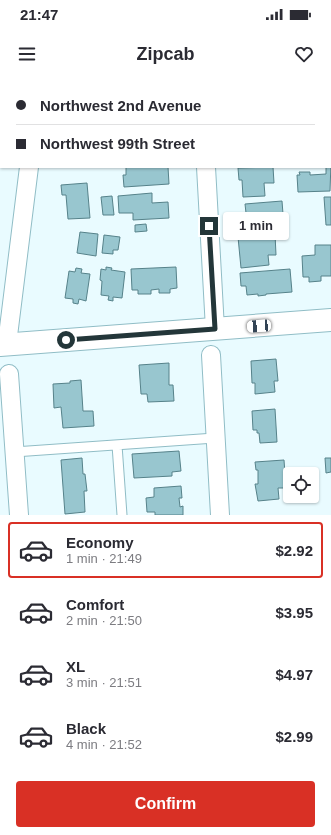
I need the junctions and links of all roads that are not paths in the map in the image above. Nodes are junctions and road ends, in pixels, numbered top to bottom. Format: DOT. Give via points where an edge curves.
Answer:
graph roads {
  1 [pos="29,168"];
  2 [pos="206,168"];
  3 [pos="331,320"];
  4 [pos="215,329"];
  5 [pos="3,344"];
  6 [pos="211,355"];
  7 [pos="9,374"];
  8 [pos="216,438"];
  9 [pos="117,445"];
  10 [pos="14,452"];
  11 [pos="18,515"];
  12 [pos="122,515"];
  13 [pos="220,515"];
  1 -- 5 [label="street"];
  2 -- 4 [label="street"];
  3 -- 4 [label="street"];
  4 -- 5 [label="street"];
  6 -- 8 [label="street"];
  7 -- 10 [label="street"];
  8 -- 9 [label="lane"];
  8 -- 13 [label="street"];
  9 -- 10 [label="lane"];
  9 -- 12 [label="lane"];
  10 -- 11 [label="street"];
}
